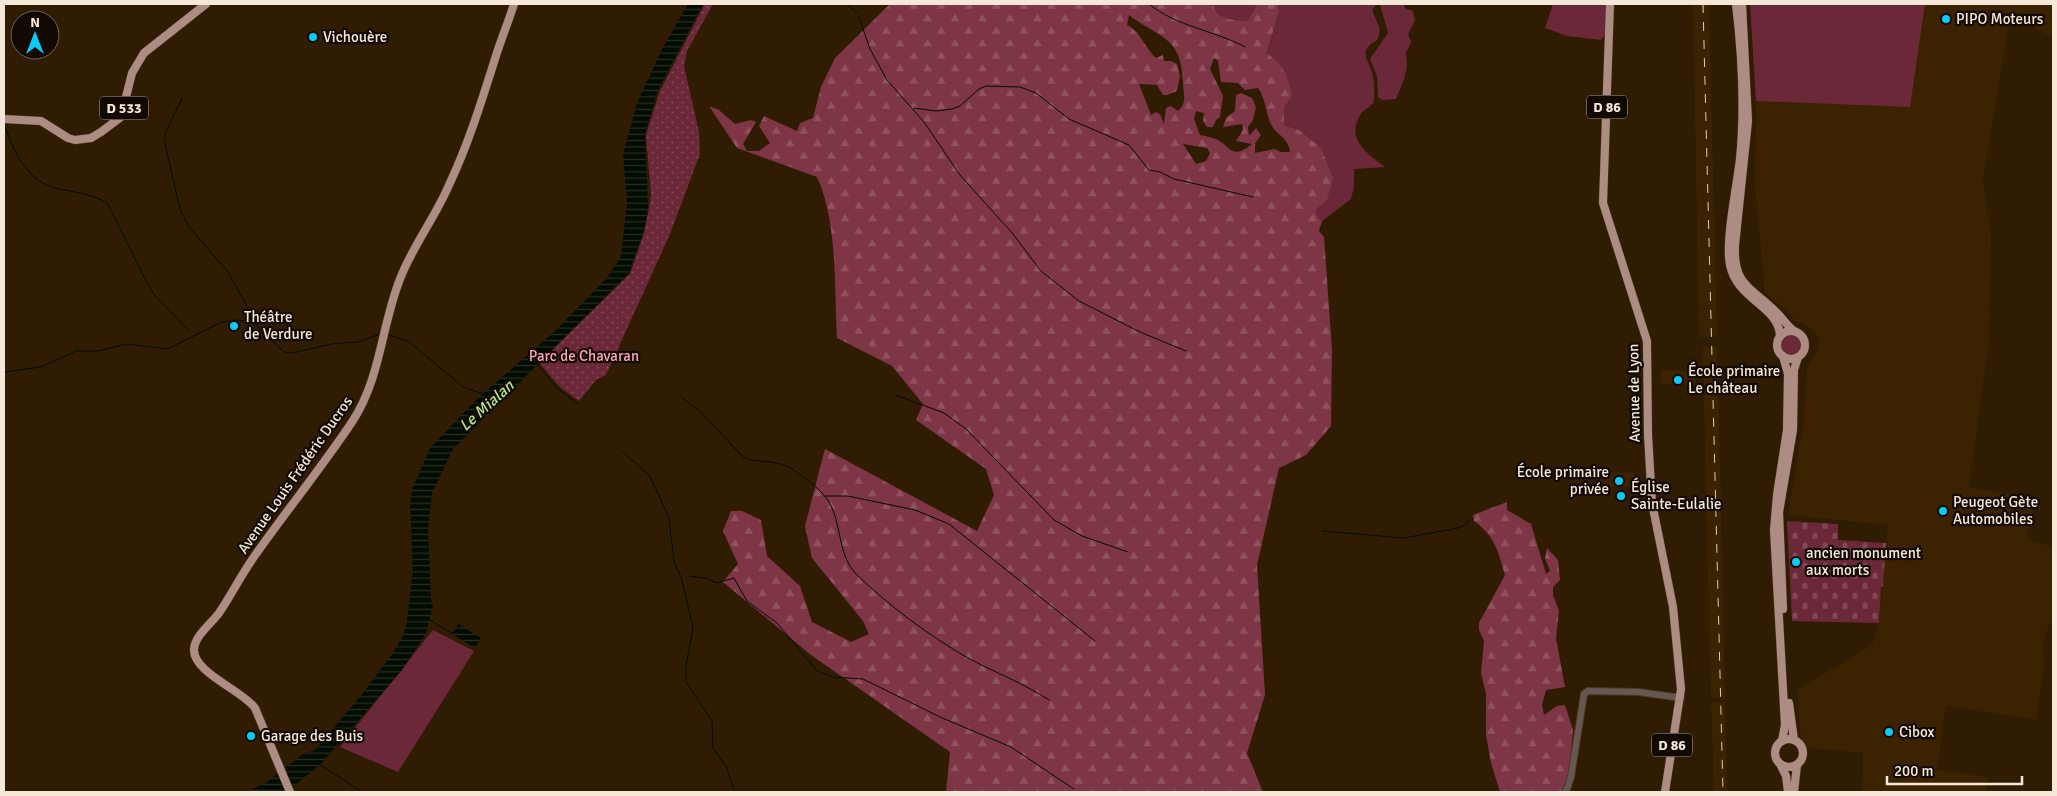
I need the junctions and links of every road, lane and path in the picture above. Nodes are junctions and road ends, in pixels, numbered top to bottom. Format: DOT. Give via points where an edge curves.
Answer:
graph roads {
  1 [pos="206,4"];
  2 [pos="514,4"];
  3 [pos="1610,4"];
  4 [pos="1736,4"];
  5 [pos="1742,4"];
  6 [pos="4,120"];
  7 [pos="1794,331"];
  8 [pos="1780,336"];
  9 [pos="1783,356"];
  10 [pos="1798,357"];
  11 [pos="1681,698"];
  12 [pos="1794,740"];
  13 [pos="1782,741"];
  14 [pos="1797,765"];
  15 [pos="1781,766"];
  16 [pos="290,792"];
  17 [pos="1566,792"];
  18 [pos="1665,792"];
  19 [pos="1788,792"];
  20 [pos="1794,792"];
  1 -- 6 [label="main road, D 533" via="144,53 132,73 121,117 91,138 75,140 41,121"];
  2 -- 16 [label="main road, Avenue Louis Frédéric Ducros" via="461,160 412,250 399,281 373,380 357,414 256,554 195,646 195,657 203,668 252,704"];
  3 -- 11 [label="main road, Avenue de Lyon / D 86" via="1603,203 1648,341 1648,435 1654,523 1673,607"];
  4 -- 8 [label="main road" via="1742,131 1729,244 1730,265 1746,295 1776,320"];
  5 -- 7 [label="main road" via="1748,121 1735,244 1736,265 1746,286"];
  7 -- 8 [label="main road"];
  7 -- 10 [label="main road" via="1801,335 1805,344"];
  8 -- 9 [label="main road" via="1778,347"];
  9 -- 10 [label="main road" via="1790,359"];
  9 -- 13 [label="main road" via="1788,374 1787,430 1774,524 1785,725"];
  10 -- 12 [label="main road" via="1794,370 1793,430 1779,512 1784,648"];
  11 -- 17 [label="street" via="1638,692 1586,692"];
  11 -- 18 [label="main road, D 86"];
  12 -- 13 [label="main road"];
  12 -- 14 [label="main road" via="1803,752"];
  13 -- 15 [label="main road" via="1775,751"];
  14 -- 15 [label="main road" via="1790,768"];
  14 -- 20 [label="main road"];
  15 -- 19 [label="main road"];
}
